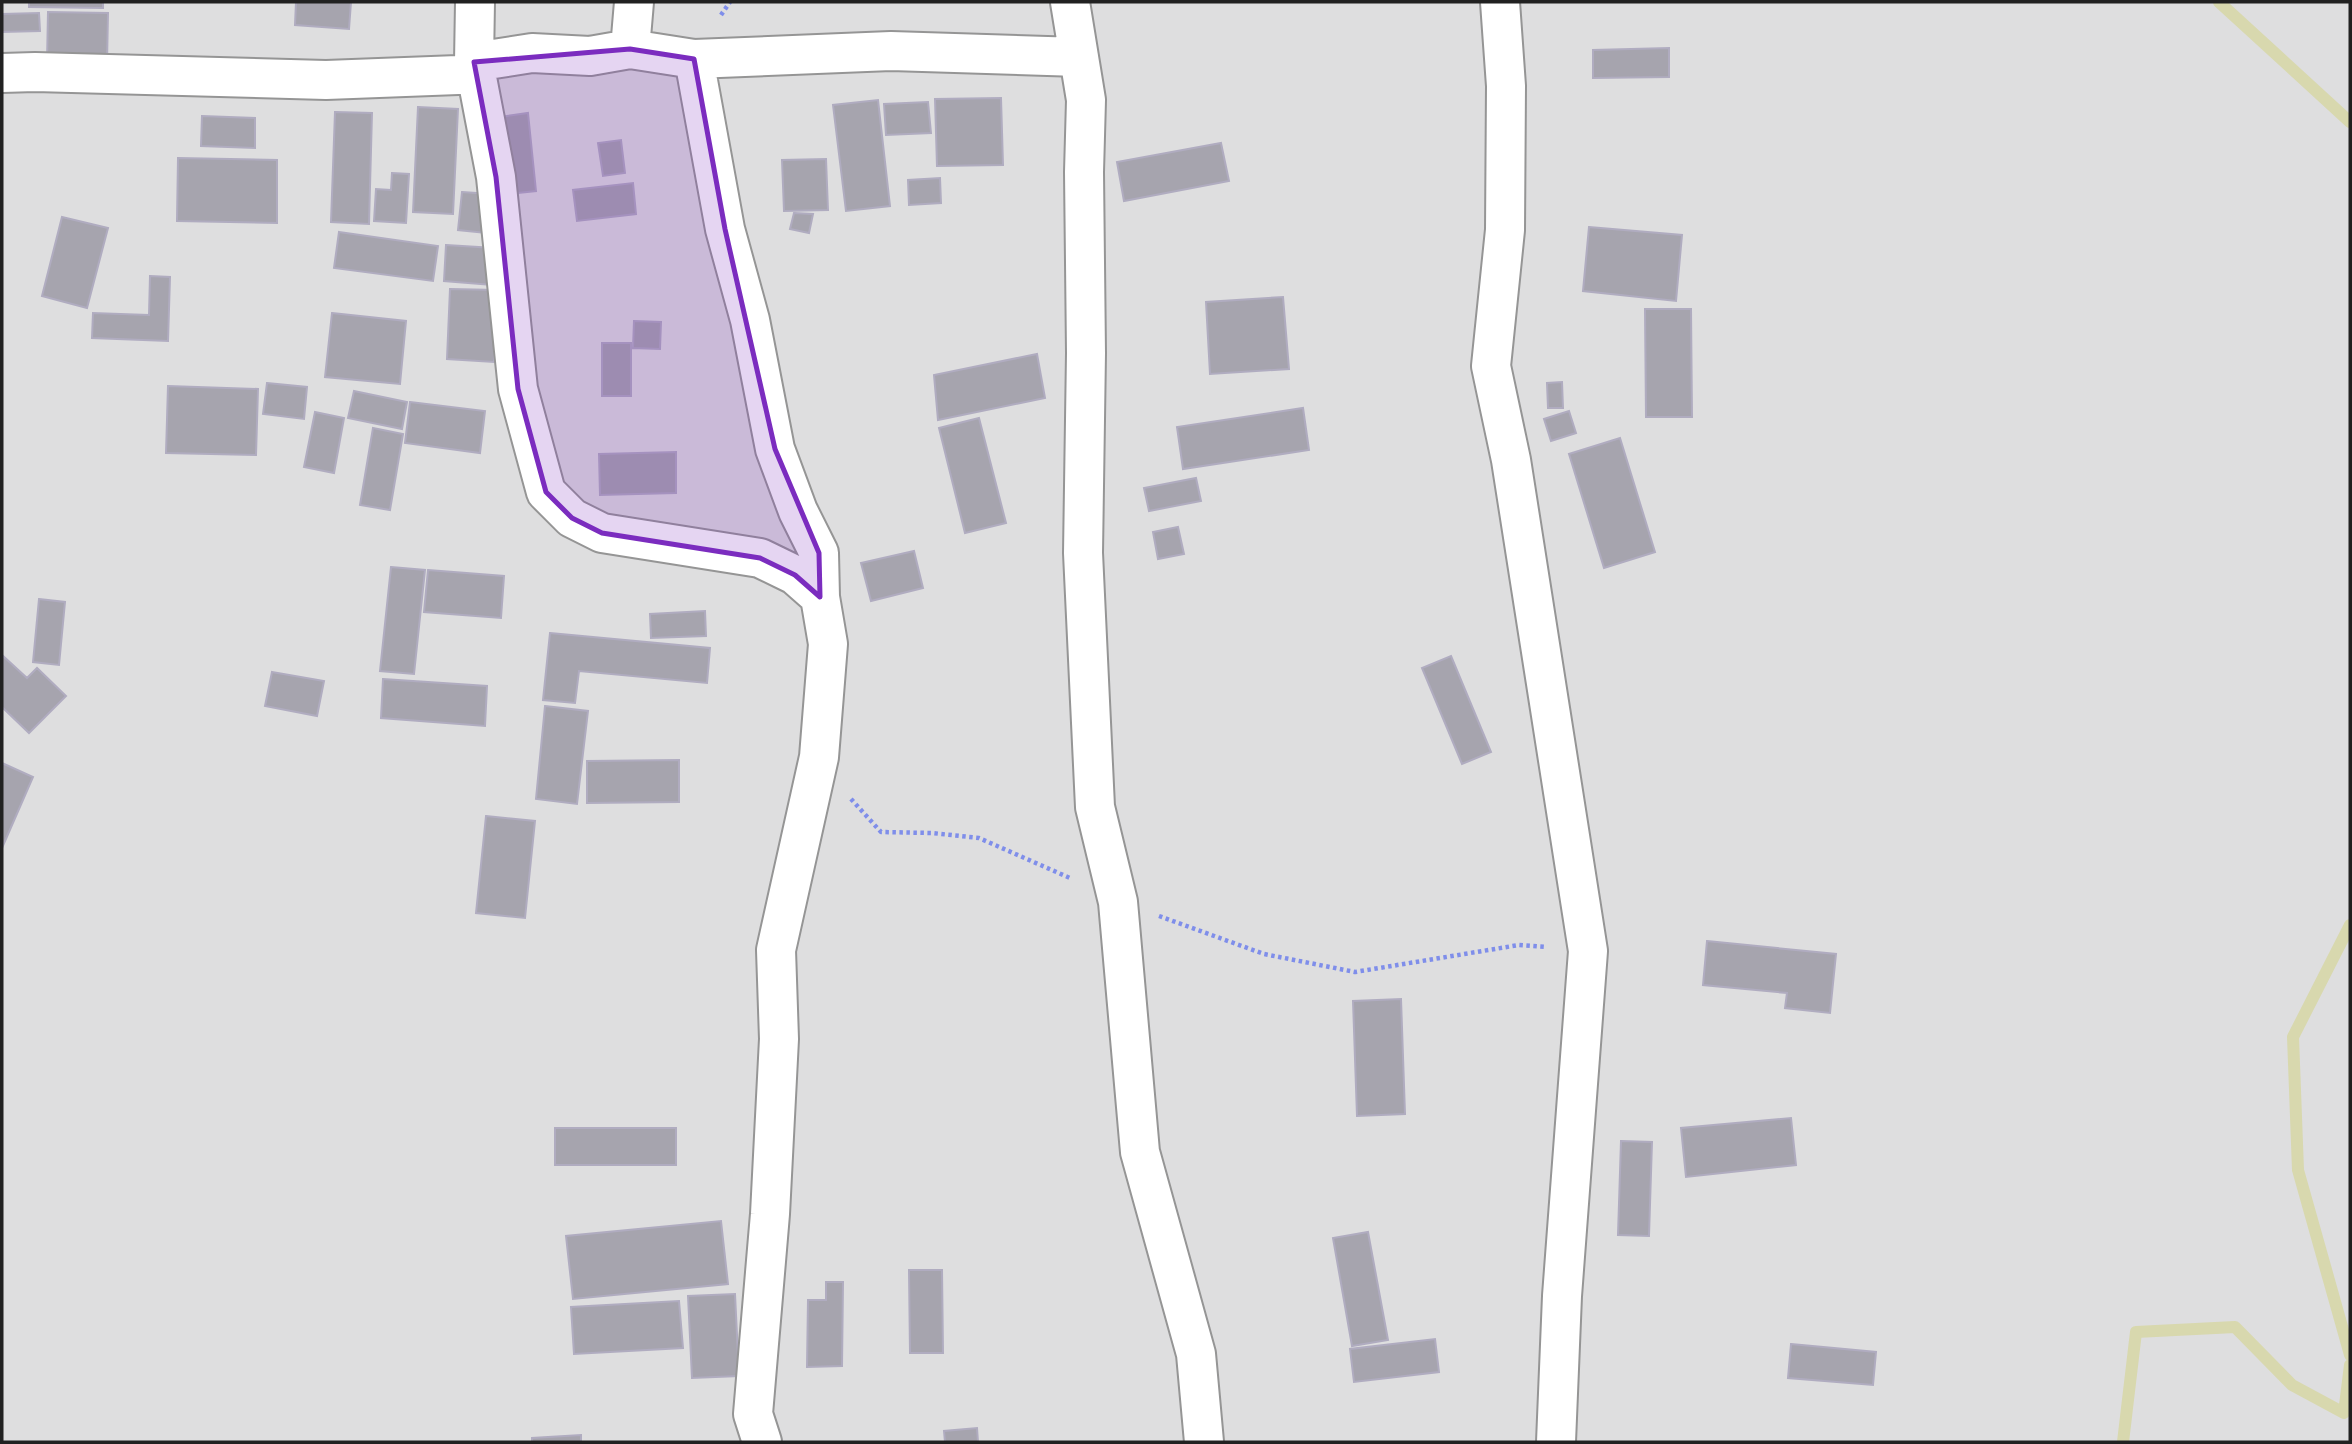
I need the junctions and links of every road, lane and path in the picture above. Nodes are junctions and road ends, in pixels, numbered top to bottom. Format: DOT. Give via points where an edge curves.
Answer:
graph roads {
  1 [pos="475,2"];
  2 [pos="634,2"];
  3 [pos="1070,2"];
  4 [pos="1500,2"];
  5 [pos="630,49"];
  6 [pos="1079,57"];
  7 [pos="694,59"];
  8 [pos="475,67"];
  9 [pos="2,73"];
  10 [pos="820,597"];
  11 [pos="819,757"];
  12 [pos="1118,902"];
  13 [pos="1588,951"];
  14 [pos="762,1442"];
  15 [pos="1204,1442"];
  16 [pos="1556,1442"];
  1 -- 8 [label="street"];
  2 -- 5 [label="street"];
  3 -- 6 [label="street"];
  4 -- 13 [label="street" via="1506,86 1506,230 1491,366 1511,460"];
  5 -- 7 [label="street"];
  5 -- 8 [label="street" via="590,56 532,54"];
  6 -- 7 [label="street" via="891,51"];
  6 -- 12 [label="street" via="1086,100 1083,553 1095,807"];
  7 -- 10 [label="street" via="724,229 750,320 775,449 819,553"];
  8 -- 9 [label="street" via="458,75 326,80"];
  8 -- 10 [label="street" via="496,177 518,389 546,492 572,518 603,533 760,558 796,575"];
  10 -- 11 [label="street" via="828,644"];
  11 -- 12 [label="path" via="881,832 979,838"];
  11 -- 14 [label="street" via="776,950 779,1039 753,1414"];
  12 -- 13 [label="path" via="1264,954 1355,972 1519,945"];
  12 -- 15 [label="street" via="1140,1152 1196,1354"];
  13 -- 16 [label="street" via="1561,1309"];
}
